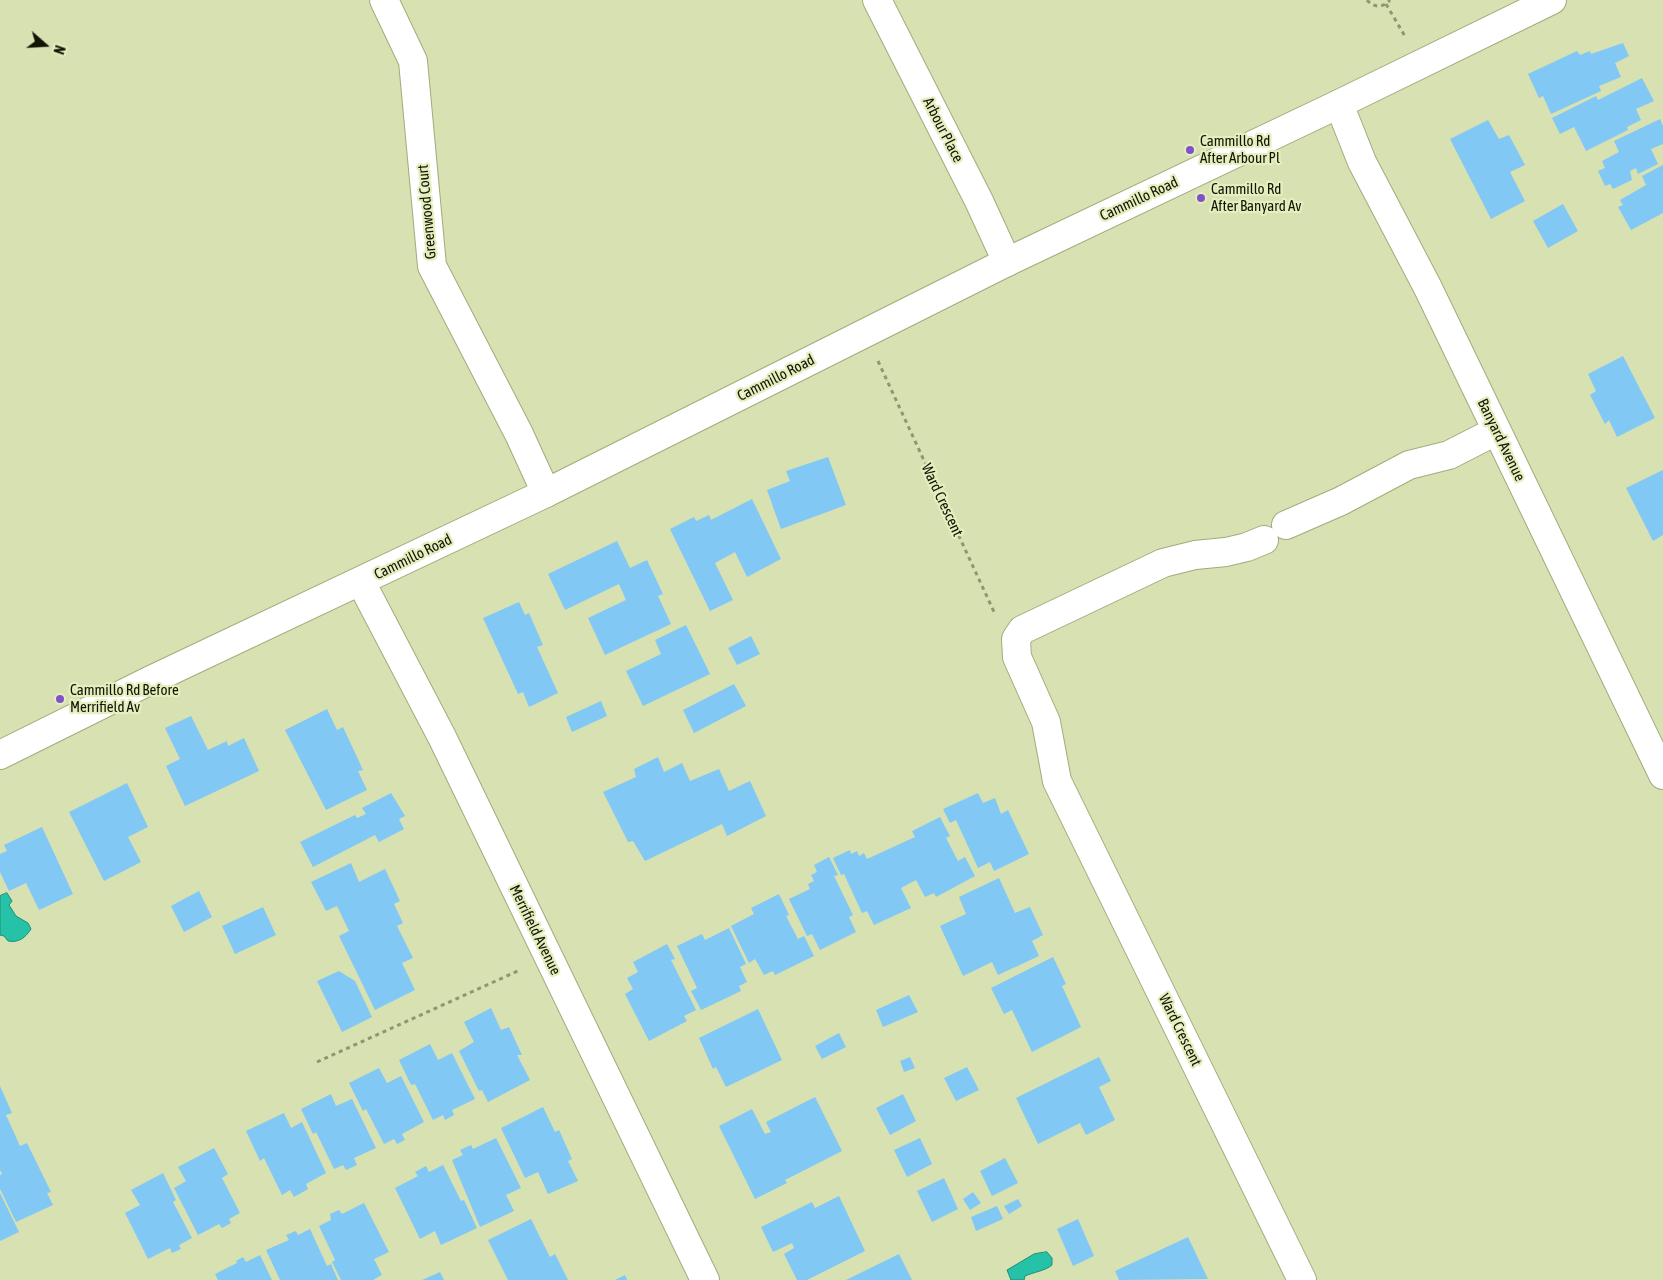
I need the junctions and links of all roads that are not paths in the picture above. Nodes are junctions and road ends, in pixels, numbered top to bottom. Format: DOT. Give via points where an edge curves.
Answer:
graph roads {
  1 [pos="384,0"];
  2 [pos="877,0"];
  3 [pos="1552,0"];
  4 [pos="1339,104"];
  5 [pos="1007,262"];
  6 [pos="1496,431"];
  7 [pos="546,493"];
  8 [pos="1286,525"];
  9 [pos="1264,540"];
  10 [pos="360,582"];
  11 [pos="0,755"];
  12 [pos="1663,775"];
  13 [pos="705,1280"];
  14 [pos="1302,1280"];
  1 -- 7 [label="street, Greenwood Court" via="413,61 432,266"];
  2 -- 5 [label="street, Arbour Place"];
  3 -- 4 [label="street, Cammillo Road"];
  4 -- 5 [label="street, Cammillo Road"];
  4 -- 6 [label="street, Banyard Avenue" via="1362,162 1428,288"];
  5 -- 7 [label="street, Cammillo Road"];
  6 -- 8 [label="street" via="1449,455 1409,465 1341,501"];
  6 -- 12 [label="street, Banyard Avenue"];
  7 -- 10 [label="street, Cammillo Road"];
  9 -- 14 [label="street, Ward Crescent" via="1233,550 1163,563 1022,630 1016,639 1017,657 1046,722 1057,780"];
  10 -- 11 [label="street, Cammillo Road"];
  10 -- 13 [label="street, Merrifield Avenue" via="442,737"];
}
